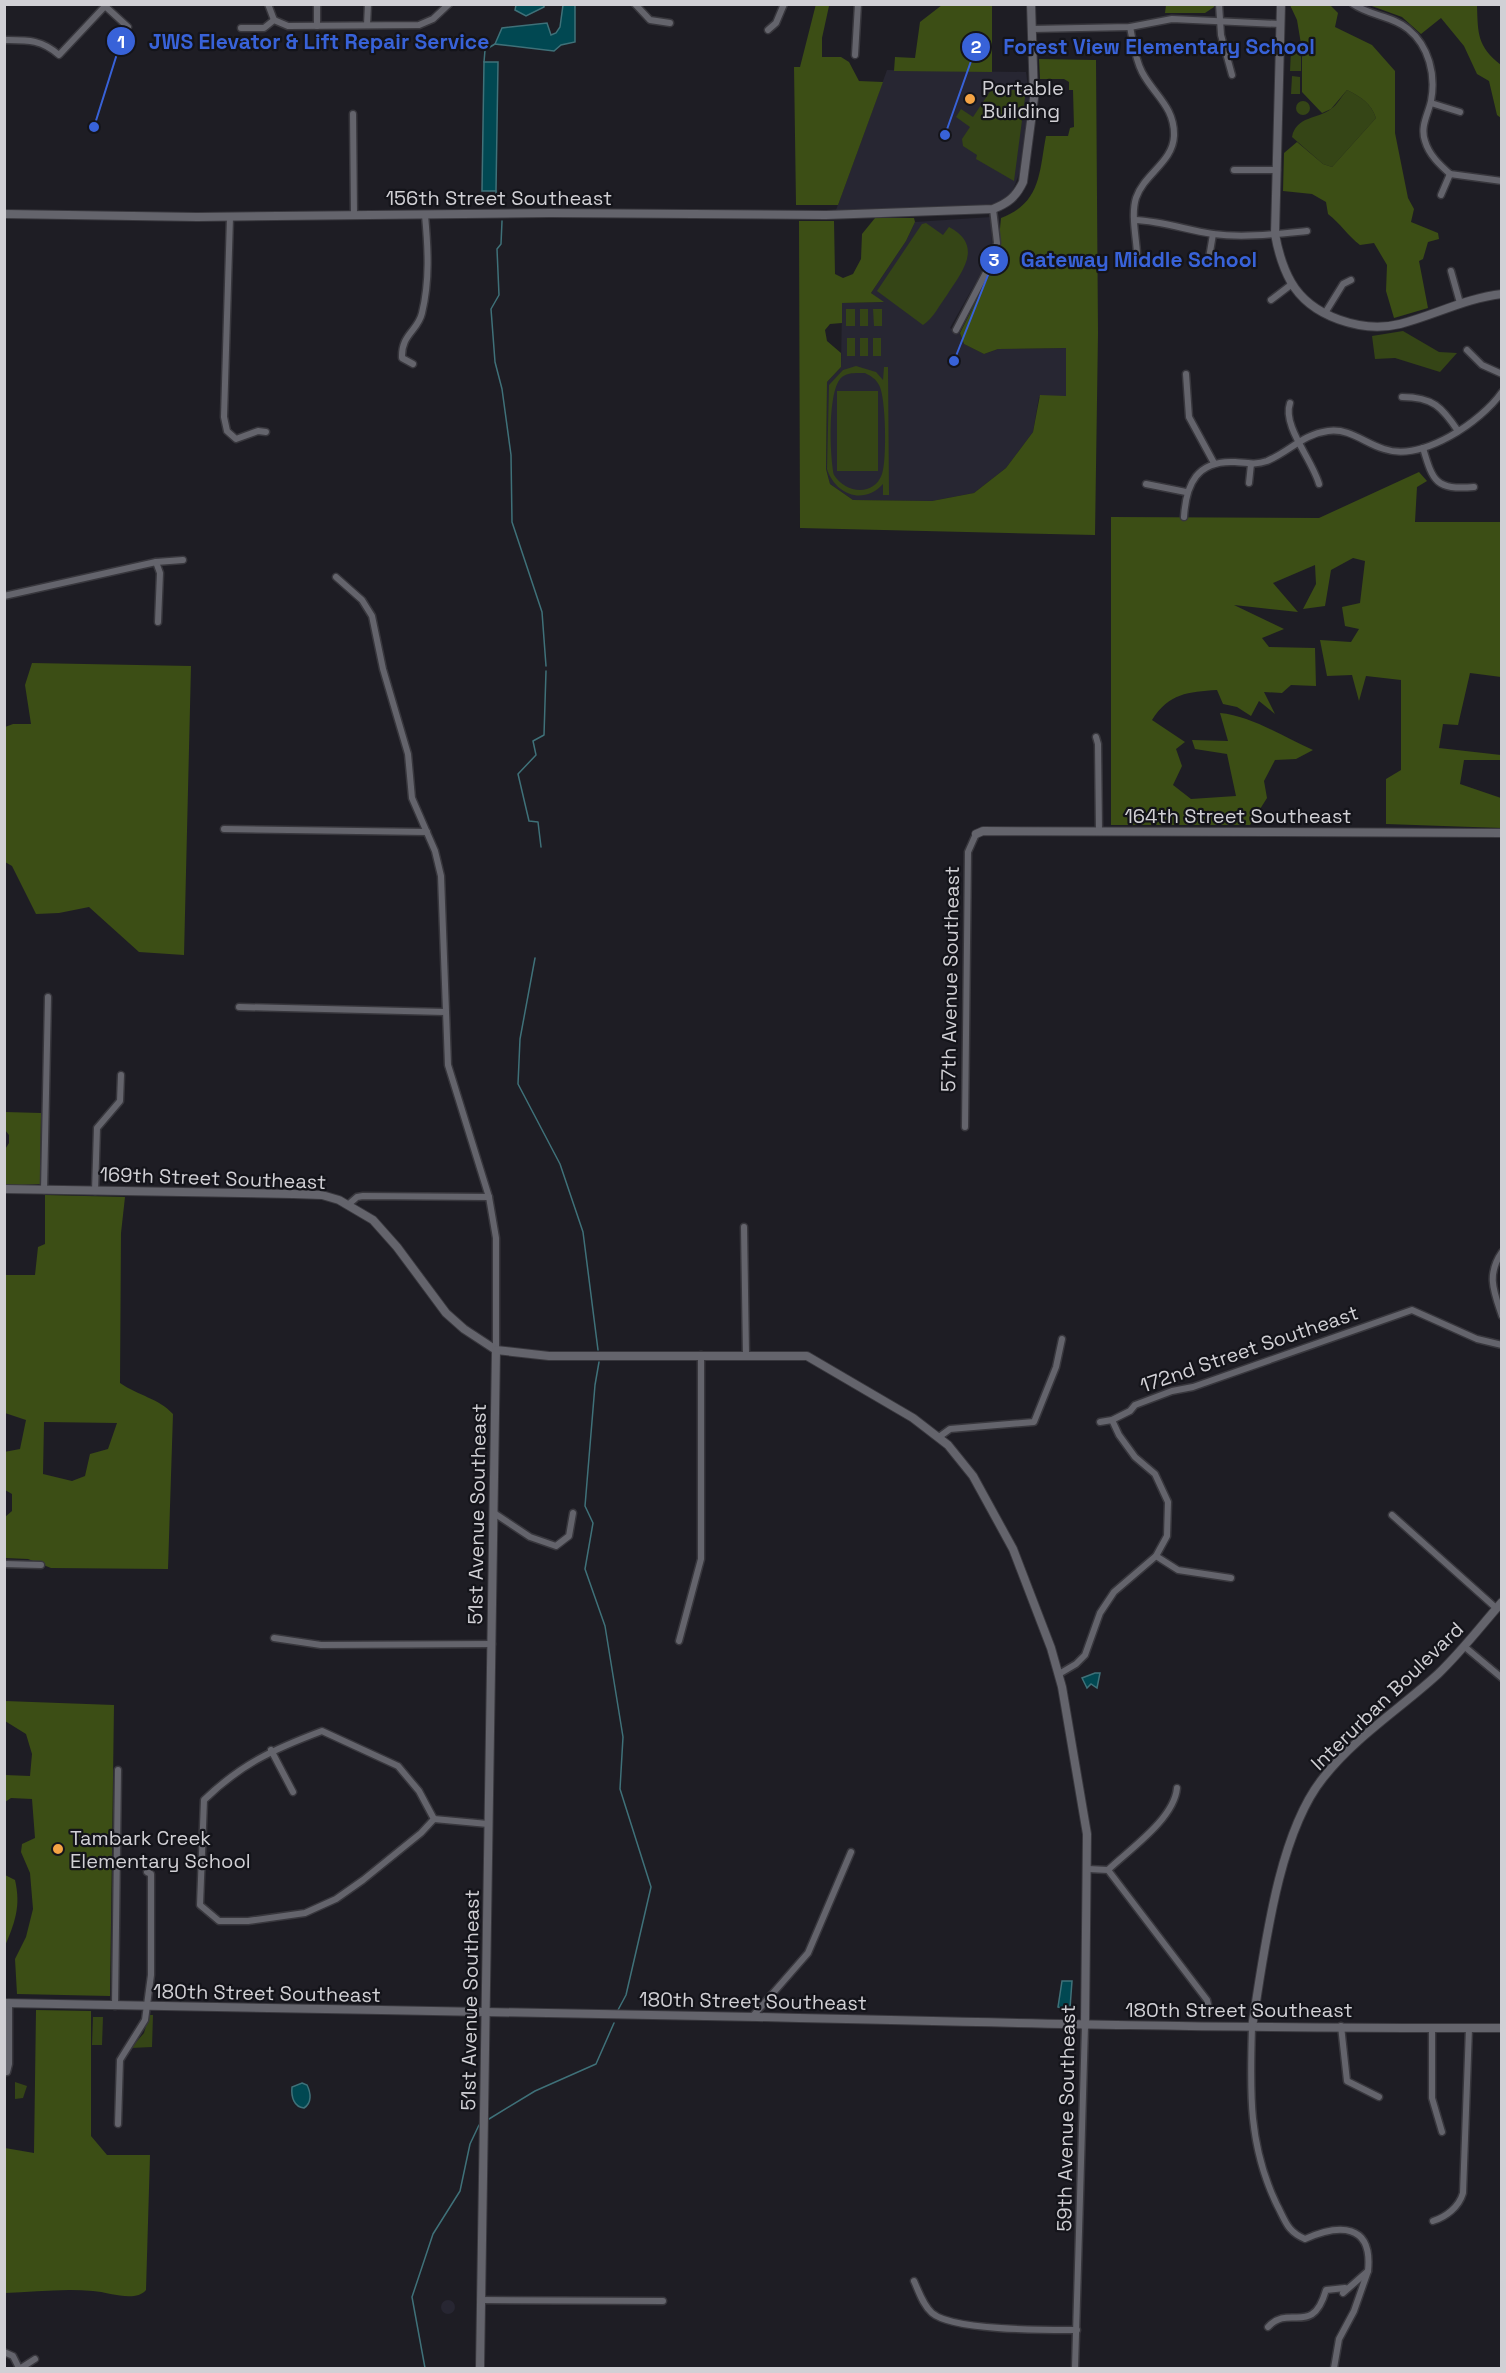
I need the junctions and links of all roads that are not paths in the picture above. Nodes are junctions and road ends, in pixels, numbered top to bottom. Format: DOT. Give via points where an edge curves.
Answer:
graph roads {
  1 [pos="268,4"];
  2 [pos="317,4"];
  3 [pos="368,4"];
  4 [pos="635,4"];
  5 [pos="784,4"];
  6 [pos="858,4"];
  7 [pos="1031,4"];
  8 [pos="1219,4"];
  9 [pos="1281,4"];
  10 [pos="1353,4"];
  11 [pos="106,5"];
  12 [pos="447,6"];
  13 [pos="274,20"];
  14 [pos="1220,20"];
  15 [pos="670,23"];
  16 [pos="1280,24"];
  17 [pos="368,25"];
  18 [pos="317,26"];
  19 [pos="128,27"];
  20 [pos="1130,27"];
  21 [pos="241,28"];
  22 [pos="1032,29"];
  23 [pos="768,30"];
  24 [pos="4,40"];
  25 [pos="855,55"];
  26 [pos="1232,75"];
  27 [pos="1431,103"];
  28 [pos="1460,112"];
  29 [pos="352,114"];
  30 [pos="1234,170"];
  31 [pos="1277,170"];
  32 [pos="1450,174"];
  33 [pos="1502,181"];
  34 [pos="1441,195"];
  35 [pos="993,209"];
  36 [pos="4,214"];
  37 [pos="354,215"];
  38 [pos="425,215"];
  39 [pos="230,216"];
  40 [pos="1135,220"];
  41 [pos="1307,231"];
  42 [pos="1213,234"];
  43 [pos="1275,234"];
  44 [pos="1137,253"];
  45 [pos="1209,258"];
  46 [pos="1451,271"];
  47 [pos="1351,280"];
  48 [pos="1292,284"];
  49 [pos="1502,294"];
  50 [pos="1271,300"];
  51 [pos="1460,303"];
  52 [pos="1325,313"];
  53 [pos="956,330"];
  54 [pos="1467,350"];
  55 [pos="413,364"];
  56 [pos="1186,374"];
  57 [pos="1502,374"];
  58 [pos="1502,392"];
  59 [pos="1402,397"];
  60 [pos="1290,403"];
  61 [pos="1458,431"];
  62 [pos="266,432"];
  63 [pos="1298,441"];
  64 [pos="1422,448"];
  65 [pos="1214,463"];
  66 [pos="1251,464"];
  67 [pos="1249,483"];
  68 [pos="1146,484"];
  69 [pos="1319,484"];
  70 [pos="1474,487"];
  71 [pos="1186,492"];
  72 [pos="1184,517"];
  73 [pos="183,560"];
  74 [pos="156,562"];
  75 [pos="336,577"];
  76 [pos="4,596"];
  77 [pos="158,622"];
  78 [pos="1096,737"];
  79 [pos="224,829"];
  80 [pos="1099,831"];
  81 [pos="427,832"];
  82 [pos="1502,833"];
  83 [pos="976,834"];
  84 [pos="48,997"];
  85 [pos="239,1007"];
  86 [pos="445,1012"];
  87 [pos="121,1076"];
  88 [pos="965,1127"];
  89 [pos="4,1189"];
  90 [pos="44,1190"];
  91 [pos="95,1191"];
  92 [pos="489,1197"];
  93 [pos="349,1204"];
  94 [pos="744,1227"];
  95 [pos="1502,1252"];
  96 [pos="1502,1316"];
  97 [pos="1062,1339"];
  98 [pos="1502,1346"];
  99 [pos="496,1350"];
  100 [pos="746,1354"];
  101 [pos="700,1355"];
  102 [pos="1112,1420"];
  103 [pos="1100,1422"];
  104 [pos="939,1437"];
  105 [pos="494,1513"];
  106 [pos="573,1513"];
  107 [pos="1392,1515"];
  108 [pos="1156,1556"];
  109 [pos="4,1564"];
  110 [pos="41,1565"];
  111 [pos="1231,1578"];
  112 [pos="1499,1605"];
  113 [pos="274,1638"];
  114 [pos="679,1641"];
  115 [pos="492,1644"];
  116 [pos="1465,1647"];
  117 [pos="1059,1674"];
  118 [pos="1502,1678"];
  119 [pos="271,1750"];
  120 [pos="118,1770"];
  121 [pos="1177,1788"];
  122 [pos="293,1792"];
  123 [pos="434,1819"];
  124 [pos="488,1824"];
  125 [pos="851,1852"];
  126 [pos="1088,1869"];
  127 [pos="1108,1870"];
  128 [pos="147,1872"];
  129 [pos="7,2003"];
  130 [pos="115,2006"];
  131 [pos="145,2007"];
  132 [pos="1209,2009"];
  133 [pos="486,2012"];
  134 [pos="752,2017"];
  135 [pos="1085,2026"];
  136 [pos="1341,2026"];
  137 [pos="1252,2027"];
  138 [pos="1432,2028"];
  139 [pos="1469,2028"];
  140 [pos="1502,2028"];
  141 [pos="6,2072"];
  142 [pos="1378,2097"];
  143 [pos="118,2124"];
  144 [pos="1442,2132"];
  145 [pos="1433,2220"];
  146 [pos="1368,2271"];
  147 [pos="914,2281"];
  148 [pos="481,2300"];
  149 [pos="663,2301"];
  150 [pos="1268,2327"];
  151 [pos="1077,2330"];
  152 [pos="4,2352"];
  153 [pos="35,2359"];
  154 [pos="20,2368"];
  155 [pos="480,2368"];
  156 [pos="1075,2368"];
  157 [pos="1334,2368"];
  1 -- 13 [label="street"];
  2 -- 18 [label="street"];
  3 -- 17 [label="street"];
  4 -- 15 [label="street" via="650,20"];
  5 -- 23 [label="street" via="776,23"];
  6 -- 25 [label="street"];
  7 -- 22 [label="street"];
  8 -- 14 [label="street"];
  9 -- 16 [label="street"];
  10 -- 27 [label="street" via="1398,22 1418,40 1428,55"];
  11 -- 19 [label="street"];
  11 -- 24 [label="street" via="59,55 36,40"];
  12 -- 17 [label="street" via="433,20 419,25"];
  13 -- 18 [label="street" via="288,26"];
  13 -- 21 [label="street" via="264,28"];
  14 -- 16 [label="street"];
  14 -- 20 [label="street" via="1172,19"];
  14 -- 26 [label="street"];
  16 -- 31 [label="street"];
  17 -- 18 [label="street"];
  20 -- 22 [label="street"];
  20 -- 40 [label="street" via="1140,69 1169,108 1174,138 1165,160 1142,185 1134,206"];
  22 -- 35 [label="street" via="1034,98 1023,182 1008,203"];
  27 -- 28 [label="street"];
  27 -- 32 [label="street" via="1423,126 1424,140 1433,157"];
  29 -- 37 [label="street"];
  30 -- 31 [label="street"];
  31 -- 43 [label="street"];
  32 -- 33 [label="street"];
  32 -- 34 [label="street"];
  35 -- 38 [label="street, 156th Street Southeast" via="826,215"];
  35 -- 53 [label="street" via="997,243 992,261"];
  36 -- 39 [label="street, 156th Street Southeast"];
  37 -- 38 [label="street, 156th Street Southeast"];
  37 -- 39 [label="street, 156th Street Southeast"];
  38 -- 55 [label="street" via="429,249 422,316 404,341 402,354"];
  39 -- 62 [label="street" via="224,417 227,431 236,439"];
  40 -- 42 [label="street"];
  40 -- 44 [label="street"];
  41 -- 43 [label="street"];
  42 -- 43 [label="street"];
  42 -- 45 [label="street"];
  43 -- 48 [label="street" via="1280,260"];
  46 -- 51 [label="street"];
  47 -- 52 [label="street" via="1343,284"];
  48 -- 50 [label="street"];
  48 -- 52 [label="street"];
  49 -- 51 [label="street"];
  51 -- 52 [label="street" via="1385,326 1361,326"];
  54 -- 57 [label="street" via="1482,365"];
  56 -- 65 [label="street" via="1189,417"];
  58 -- 61 [label="street" via="1476,420"];
  59 -- 61 [label="street" via="1432,402 1444,410"];
  60 -- 63 [label="street" via="1287,411"];
  61 -- 64 [label="street"];
  63 -- 64 [label="street" via="1330,430 1349,432 1384,450"];
  63 -- 66 [label="street" via="1276,456"];
  63 -- 69 [label="street"];
  64 -- 70 [label="street" via="1433,479 1441,486"];
  65 -- 66 [label="street"];
  65 -- 71 [label="street" via="1192,481"];
  66 -- 67 [label="street"];
  68 -- 71 [label="street"];
  71 -- 72 [label="street"];
  73 -- 74 [label="street"];
  74 -- 76 [label="street"];
  74 -- 77 [label="street" via="160,573"];
  75 -- 81 [label="street, 51st Avenue Southeast" via="362,600 372,616 408,754 412,798"];
  78 -- 80 [label="street"];
  79 -- 81 [label="street"];
  80 -- 82 [label="street, 164th Street Southeast"];
  80 -- 83 [label="street, 164th Street Southeast"];
  81 -- 86 [label="street, 51st Avenue Southeast" via="435,851 444,900"];
  83 -- 88 [label="street, 57th Avenue Southeast" via="968,852"];
  84 -- 90 [label="street"];
  85 -- 86 [label="street"];
  86 -- 92 [label="street, 51st Avenue Southeast" via="448,1065"];
  87 -- 91 [label="street" via="120,1101 97,1128"];
  89 -- 90 [label="street, 169th Street Southeast"];
  90 -- 91 [label="street, 169th Street Southeast"];
  91 -- 93 [label="street, 169th Street Southeast" via="314,1194"];
  92 -- 93 [label="street, 169th Street Southeast" via="363,1196"];
  92 -- 99 [label="street, 51st Avenue Southeast" via="496,1239"];
  93 -- 99 [label="street" via="386,1234 446,1312"];
  94 -- 100 [label="street"];
  95 -- 96 [label="street" via="1490,1281"];
  97 -- 104 [label="street" via="1056,1367 1034,1422 950,1429"];
  98 -- 102 [label="street, 172nd Street Southeast" via="1412,1310 1193,1387 1172,1390 1135,1405"];
  99 -- 101 [label="street, 59th Avenue Southeast" via="530,1356"];
  99 -- 105 [label="street, 51st Avenue Southeast"];
  100 -- 101 [label="street, 59th Avenue Southeast"];
  100 -- 104 [label="street, 59th Avenue Southeast" via="807,1356 901,1410"];
  101 -- 114 [label="street" via="701,1559"];
  102 -- 103 [label="street, 172nd Street Southeast"];
  102 -- 108 [label="street" via="1135,1457 1155,1474 1168,1502 1167,1536"];
  104 -- 117 [label="street, 59th Avenue Southeast" via="973,1476 1013,1549"];
  105 -- 106 [label="street" via="530,1537 556,1546 569,1536"];
  105 -- 115 [label="street, 51st Avenue Southeast"];
  107 -- 112 [label="street"];
  108 -- 111 [label="street" via="1178,1570"];
  108 -- 117 [label="street" via="1114,1592 1100,1613 1085,1655"];
  109 -- 110 [label="street"];
  112 -- 116 [label="street, Interurban Boulevard"];
  113 -- 115 [label="street" via="321,1645"];
  115 -- 124 [label="street, 51st Avenue Southeast"];
  116 -- 118 [label="street"];
  116 -- 137 [label="street, Interurban Boulevard" via="1357,1743 1315,1790 1293,1832 1266,1945"];
  117 -- 126 [label="street, 59th Avenue Southeast" via="1086,1824"];
  119 -- 122 [label="street"];
  119 -- 123 [label="street" via="322,1731 345,1740 398,1766 419,1791"];
  119 -- 123 [label="street" via="227,1778 204,1800 200,1905 219,1921 305,1913 336,1899 422,1833"];
  120 -- 130 [label="street"];
  121 -- 127 [label="street" via="1176,1800 1166,1815"];
  123 -- 124 [label="street"];
  124 -- 133 [label="street, 51st Avenue Southeast"];
  125 -- 134 [label="street" via="808,1953"];
  126 -- 127 [label="street"];
  126 -- 135 [label="street, 59th Avenue Southeast"];
  127 -- 132 [label="street" via="1208,2000"];
  128 -- 131 [label="street" via="151,1875 151,1950"];
  129 -- 130 [label="street, 180th Street Southeast"];
  129 -- 141 [label="street"];
  130 -- 131 [label="street, 180th Street Southeast"];
  131 -- 133 [label="street, 180th Street Southeast"];
  131 -- 143 [label="street" via="142,2029 120,2060"];
  133 -- 134 [label="street, 180th Street Southeast"];
  133 -- 148 [label="street, 51st Avenue Southeast"];
  134 -- 135 [label="street, 180th Street Southeast"];
  135 -- 137 [label="street, 180th Street Southeast"];
  135 -- 151 [label="street, 59th Avenue Southeast"];
  136 -- 137 [label="street, 180th Street Southeast"];
  136 -- 138 [label="street, 180th Street Southeast"];
  136 -- 142 [label="street" via="1347,2081"];
  137 -- 146 [label="street" via="1253,2137 1268,2185 1292,2233 1305,2239 1342,2228 1359,2236 1370,2253"];
  138 -- 139 [label="street, 180th Street Southeast"];
  138 -- 144 [label="street" via="1432,2098"];
  139 -- 140 [label="street, 180th Street Southeast"];
  139 -- 145 [label="street" via="1464,2193 1443,2218"];
  146 -- 150 [label="street" via="1344,2291 1326,2289 1321,2305 1310,2316 1280,2319"];
  146 -- 157 [label="street" via="1339,2339"];
  147 -- 151 [label="street" via="923,2302 941,2318 982,2326"];
  148 -- 149 [label="street"];
  148 -- 155 [label="street, 51st Avenue Southeast"];
  151 -- 156 [label="street, 59th Avenue Southeast"];
  152 -- 154 [label="street" via="13,2356"];
  153 -- 154 [label="street"];
}
